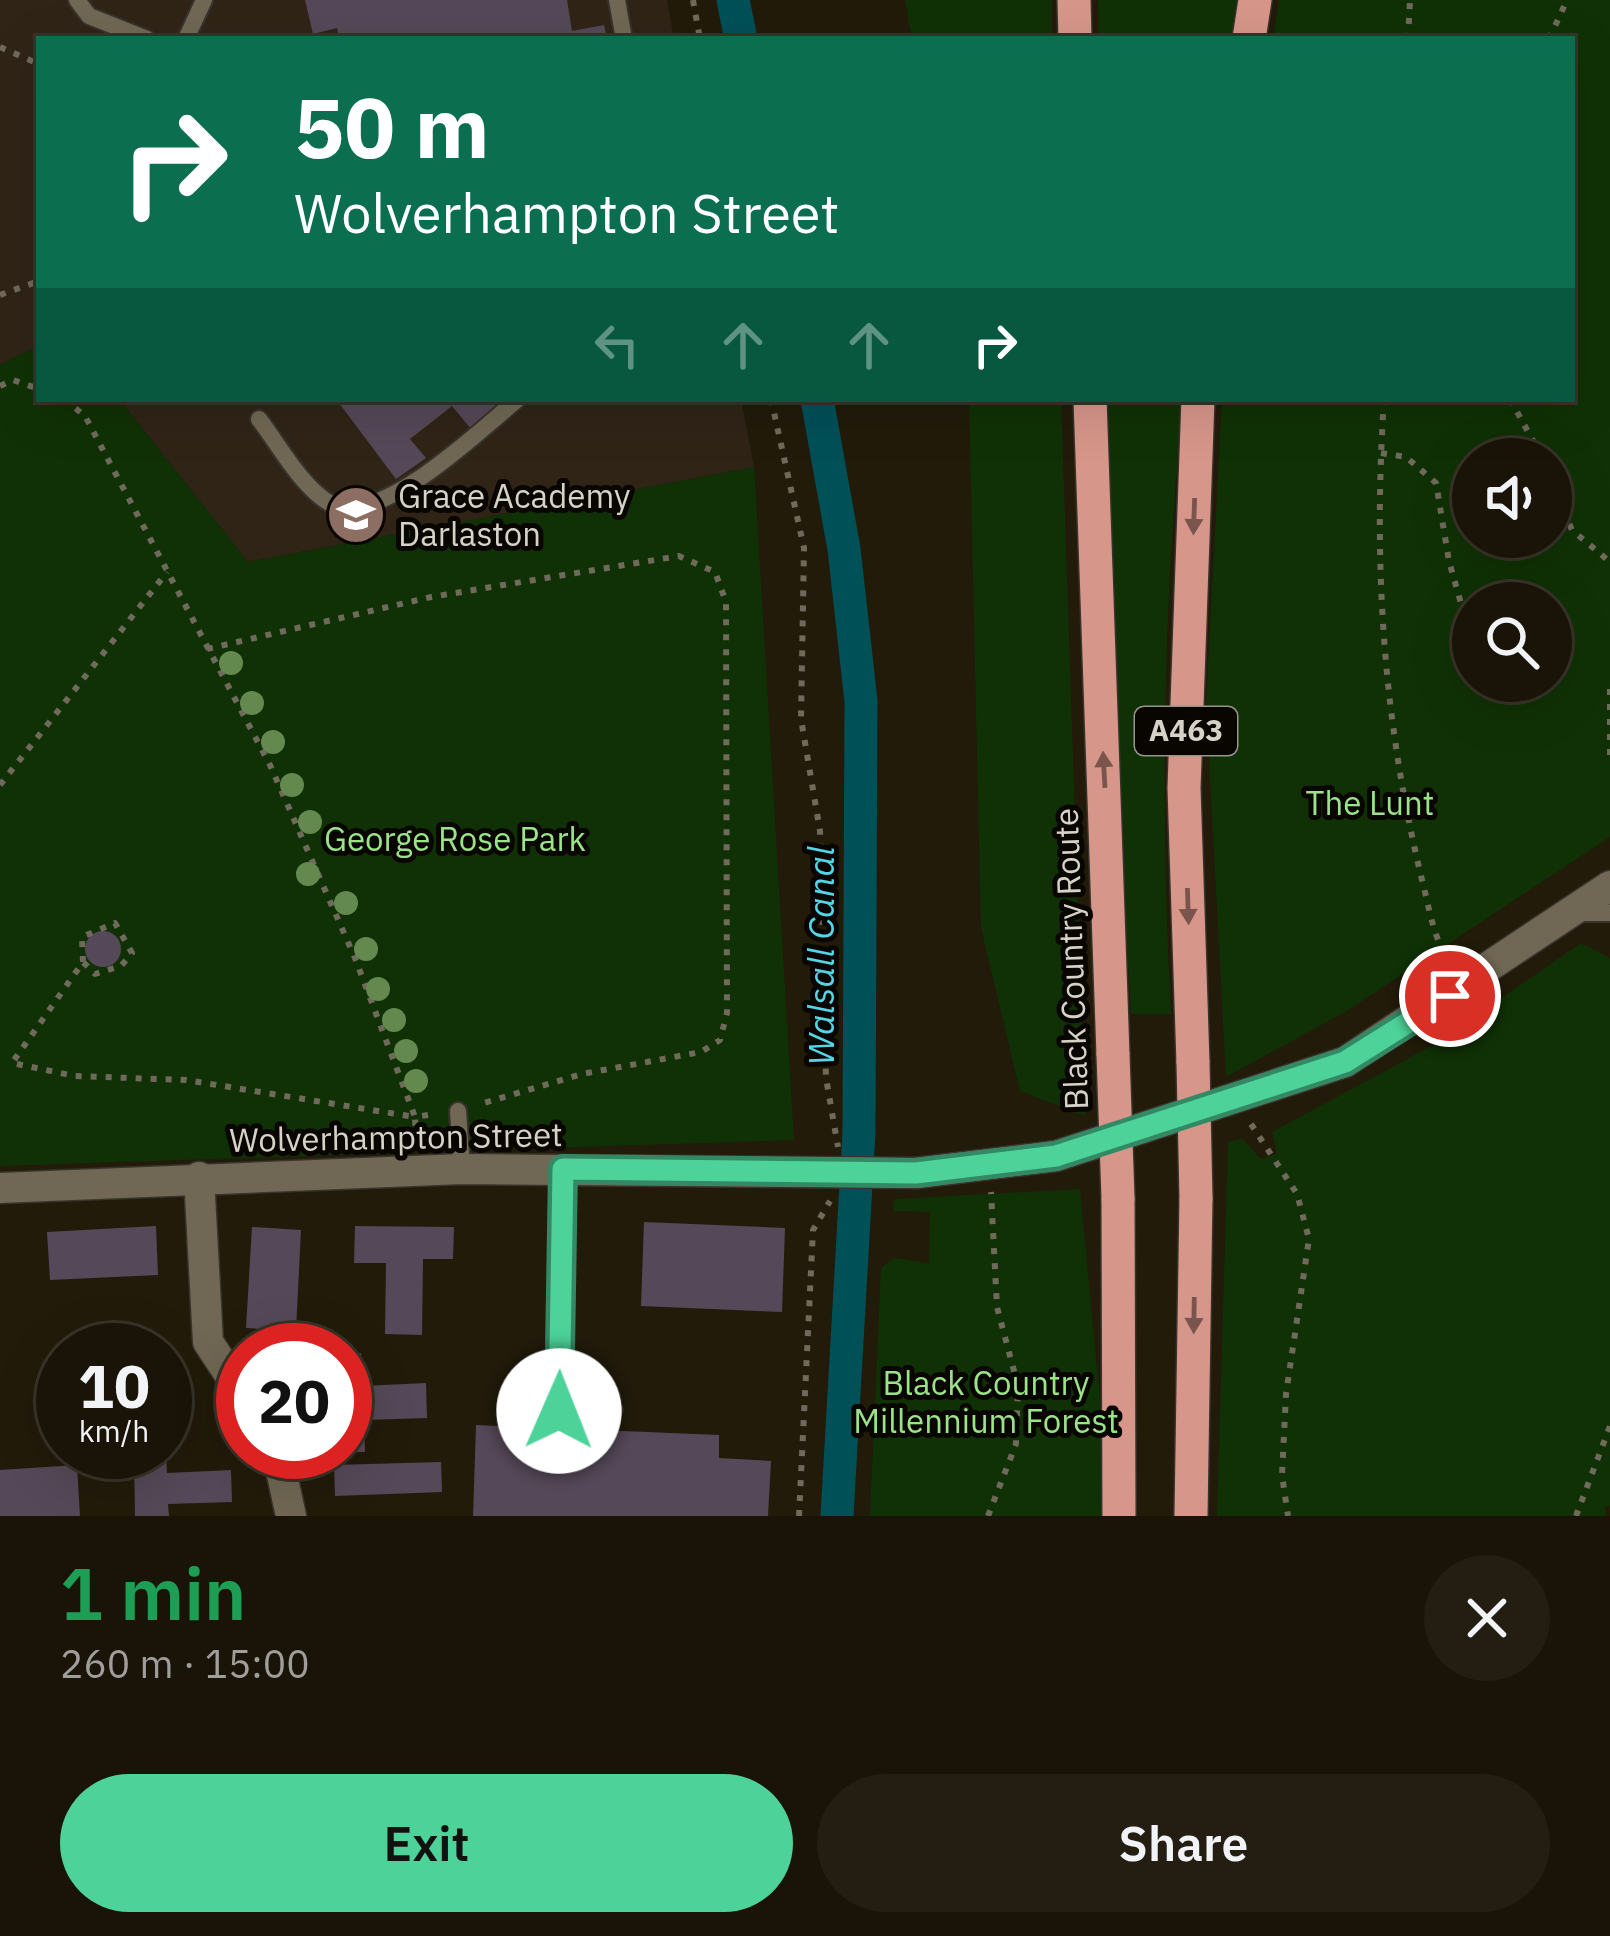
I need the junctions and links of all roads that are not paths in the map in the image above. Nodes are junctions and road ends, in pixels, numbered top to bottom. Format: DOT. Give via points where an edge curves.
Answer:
graph roads {
  1 [pos="77,0"];
  2 [pos="204,0"];
  3 [pos="616,0"];
  4 [pos="1075,0"];
  5 [pos="1255,0"];
  6 [pos="139,36"];
  7 [pos="187,36"];
  8 [pos="622,36"];
  9 [pos="1075,36"];
  10 [pos="1249,36"];
  11 [pos="514,402"];
  12 [pos="1090,402"];
  13 [pos="1198,402"];
  14 [pos="259,419"];
  15 [pos="1610,886"];
  16 [pos="1570,913"];
  17 [pos="1610,913"];
  18 [pos="458,1111"];
  19 [pos="462,1169"];
  20 [pos="563,1169"];
  21 [pos="199,1177"];
  22 [pos="0,1188"];
  23 [pos="216,1354"];
  24 [pos="614,1410"];
  25 [pos="283,1479"];
  26 [pos="291,1516"];
  27 [pos="1119,1516"];
  28 [pos="1191,1516"];
  1 -- 6 [label="lane" via="89,16"];
  2 -- 7 [label="lane"];
  3 -- 8 [label="lane"];
  4 -- 9 [label="highway"];
  5 -- 10 [label="highway"];
  11 -- 14 [label="lane" via="384,502 355,508 318,495"];
  27 -- 12 [label="highway, Black Country Route / A463, one-way, bridge" via="1118,1198"];
  13 -- 28 [label="highway, A463, one-way, bridge" via="1184,788 1196,1198"];
  15 -- 16 [label="street"];
  16 -- 17 [label="lane"];
  16 -- 20 [label="street, Wolverhampton Street, bridge" via="1345,1062 1056,1156 916,1173"];
  18 -- 19 [label="lane"];
  19 -- 20 [label="street, Wolverhampton Street"];
  19 -- 21 [label="street, Wolverhampton Street"];
  20 -- 24 [label="lane" via="559,1411"];
  21 -- 22 [label="street, Wolverhampton Street"];
  21 -- 23 [label="street" via="208,1342"];
  25 -- 26 [label="street"];
}
